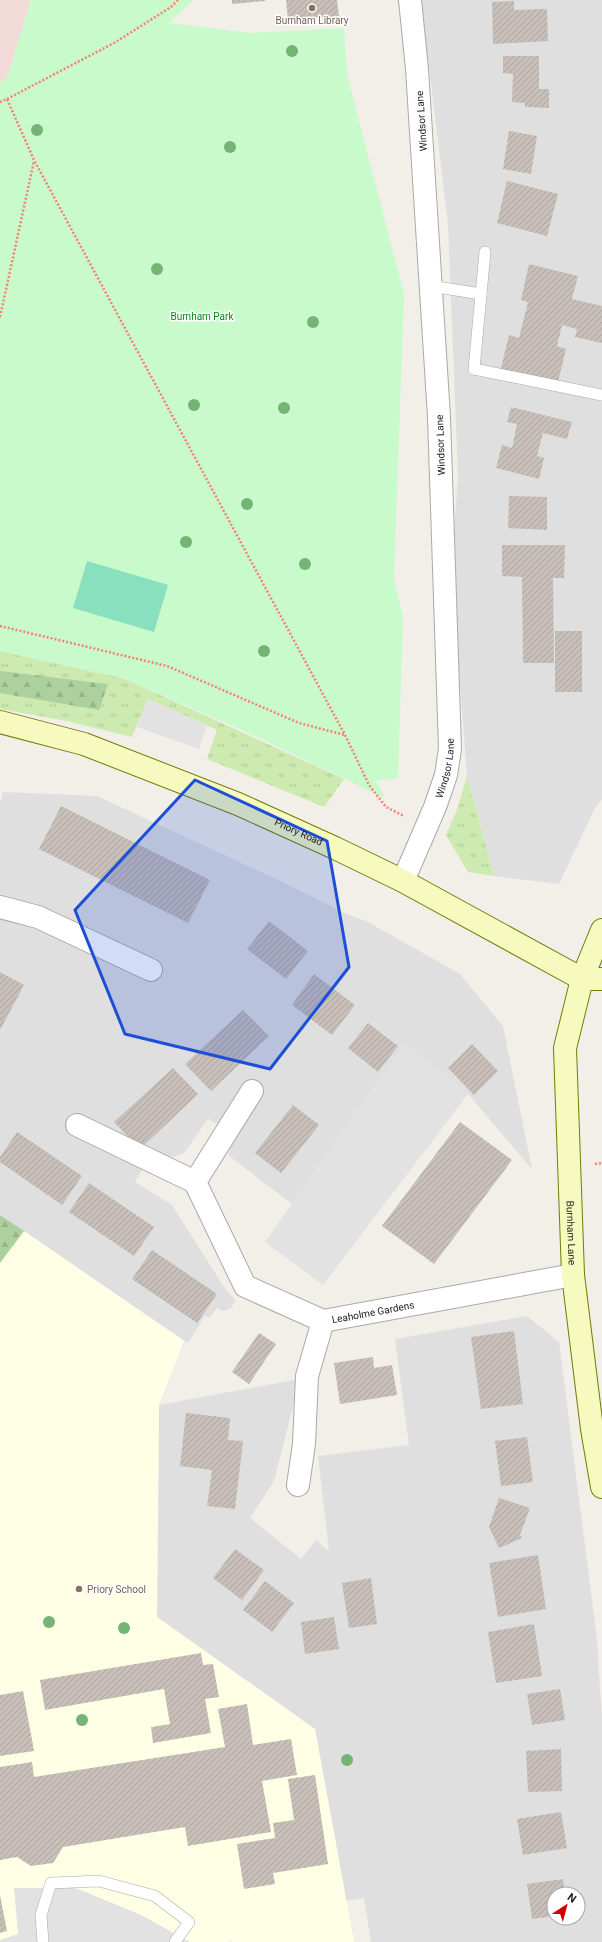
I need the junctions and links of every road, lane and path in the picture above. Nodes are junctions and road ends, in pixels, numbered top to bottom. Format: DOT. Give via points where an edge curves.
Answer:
graph roads {
  1 [pos="178,0"];
  2 [pos="410,0"];
  3 [pos="7,99"];
  4 [pos="0,102"];
  5 [pos="34,160"];
  6 [pos="485,252"];
  7 [pos="431,286"];
  8 [pos="481,294"];
  9 [pos="0,317"];
  10 [pos="602,395"];
  11 [pos="0,626"];
  12 [pos="0,722"];
  13 [pos="345,735"];
  14 [pos="426,826"];
  15 [pos="403,881"];
  16 [pos="0,907"];
  17 [pos="602,930"];
  18 [pos="151,970"];
  19 [pos="592,979"];
  20 [pos="252,1091"];
  21 [pos="77,1124"];
  22 [pos="195,1182"];
  23 [pos="573,1275"];
  24 [pos="323,1321"];
  25 [pos="298,1485"];
  26 [pos="602,1487"];
  27 [pos="43,1942"];
  28 [pos="175,1942"];
  1 -- 3 [label="path" via="114,43"];
  2 -- 7 [label="street, Windsor Lane"];
  3 -- 4 [label="path"];
  3 -- 5 [label="path"];
  5 -- 9 [label="path"];
  5 -- 13 [label="path"];
  6 -- 8 [label="lane"];
  7 -- 8 [label="lane"];
  7 -- 14 [label="street, Windsor Lane" via="439,417 450,749 446,776"];
  8 -- 10 [label="lane" via="474,369"];
  11 -- 13 [label="path" via="167,666 300,723"];
  12 -- 15 [label="street, Priory Road" via="84,744 231,801"];
  13 -- 14 [label="path" via="369,785 386,807"];
  14 -- 15 [label="street, Windsor Lane"];
  15 -- 19 [label="street, Priory Road"];
  16 -- 18 [label="street" via="38,916"];
  17 -- 19 [label="street, Burnham Lane"];
  19 -- 23 [label="street, Burnham Lane" via="564,1048"];
  20 -- 22 [label="street"];
  21 -- 22 [label="street"];
  22 -- 24 [label="street, Leaholme Gardens" via="246,1286"];
  23 -- 24 [label="street, Leaholme Gardens"];
  23 -- 26 [label="street, Burnham Lane" via="592,1429"];
  24 -- 25 [label="street" via="307,1376 304,1444"];
  27 -- 28 [label="lane" via="41,1914 51,1883 99,1881 155,1896 190,1922"];
}
